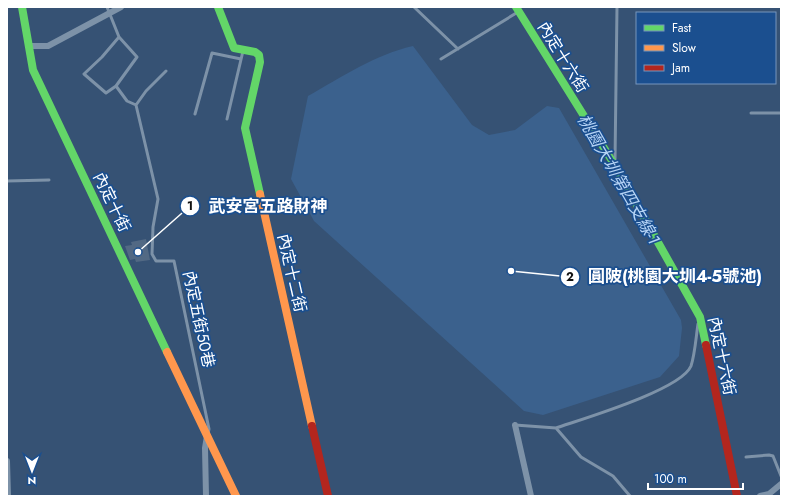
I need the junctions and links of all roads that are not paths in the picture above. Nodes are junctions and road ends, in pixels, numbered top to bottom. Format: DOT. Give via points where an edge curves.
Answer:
graph roads {
  1 [pos="22,7"];
  2 [pos="107,7"];
  3 [pos="121,7"];
  4 [pos="218,7"];
  5 [pos="414,7"];
  6 [pos="617,7"];
  7 [pos="517,9"];
  8 [pos="110,14"];
  9 [pos="118,37"];
  10 [pos="29,46"];
  11 [pos="458,49"];
  12 [pos="242,55"];
  13 [pos="441,59"];
  14 [pos="166,71"];
  15 [pos="116,86"];
  16 [pos="136,105"];
  17 [pos="752,113"];
  18 [pos="781,113"];
  19 [pos="195,114"];
  20 [pos="227,118"];
  21 [pos="614,164"];
  22 [pos="49,180"];
  23 [pos="7,181"];
  24 [pos="700,316"];
  25 [pos="515,425"];
  26 [pos="556,428"];
  27 [pos="207,436"];
  28 [pos="746,457"];
  29 [pos="7,461"];
  30 [pos="781,476"];
  31 [pos="781,484"];
  32 [pos="8,496"];
  33 [pos="206,496"];
  34 [pos="236,496"];
  35 [pos="328,496"];
  36 [pos="531,496"];
  37 [pos="630,496"];
  38 [pos="737,496"];
  39 [pos="760,496"];
  1 -- 10 [label="street, 內定十街"];
  2 -- 8 [label="lane"];
  3 -- 8 [label="street"];
  4 -- 12 [label="street, 內定十二街" via="234,48"];
  5 -- 11 [label="lane"];
  6 -- 21 [label="lane"];
  7 -- 11 [label="lane"];
  7 -- 21 [label="street, 內定十六街"];
  8 -- 9 [label="lane"];
  8 -- 10 [label="street" via="48,46"];
  9 -- 15 [label="lane" via="137,57"];
  9 -- 15 [label="lane" via="84,74 106,93"];
  10 -- 27 [label="street, 內定十街" via="33,70"];
  11 -- 13 [label="lane"];
  12 -- 19 [label="lane" via="212,53"];
  12 -- 20 [label="lane"];
  12 -- 35 [label="street, 內定十二街" via="255,52 259,55 260,62 245,128"];
  14 -- 16 [label="lane"];
  15 -- 16 [label="lane" via="127,101"];
  16 -- 27 [label="lane, 內定五街50巷" via="158,199 152,254 156,262 174,261 208,422"];
  17 -- 18 [label="lane"];
  21 -- 24 [label="street, 內定十六街"];
  22 -- 23 [label="lane"];
  24 -- 26 [label="lane" via="690,368 678,380 648,396"];
  24 -- 38 [label="street, 內定十六街"];
  25 -- 26 [label="lane"];
  25 -- 36 [label="street"];
  26 -- 37 [label="lane" via="581,457 613,476"];
  27 -- 33 [label="street"];
  27 -- 34 [label="street, 內定十街"];
  28 -- 30 [label="lane" via="773,456"];
  29 -- 32 [label="street"];
  31 -- 39 [label="street" via="769,494"];
}
